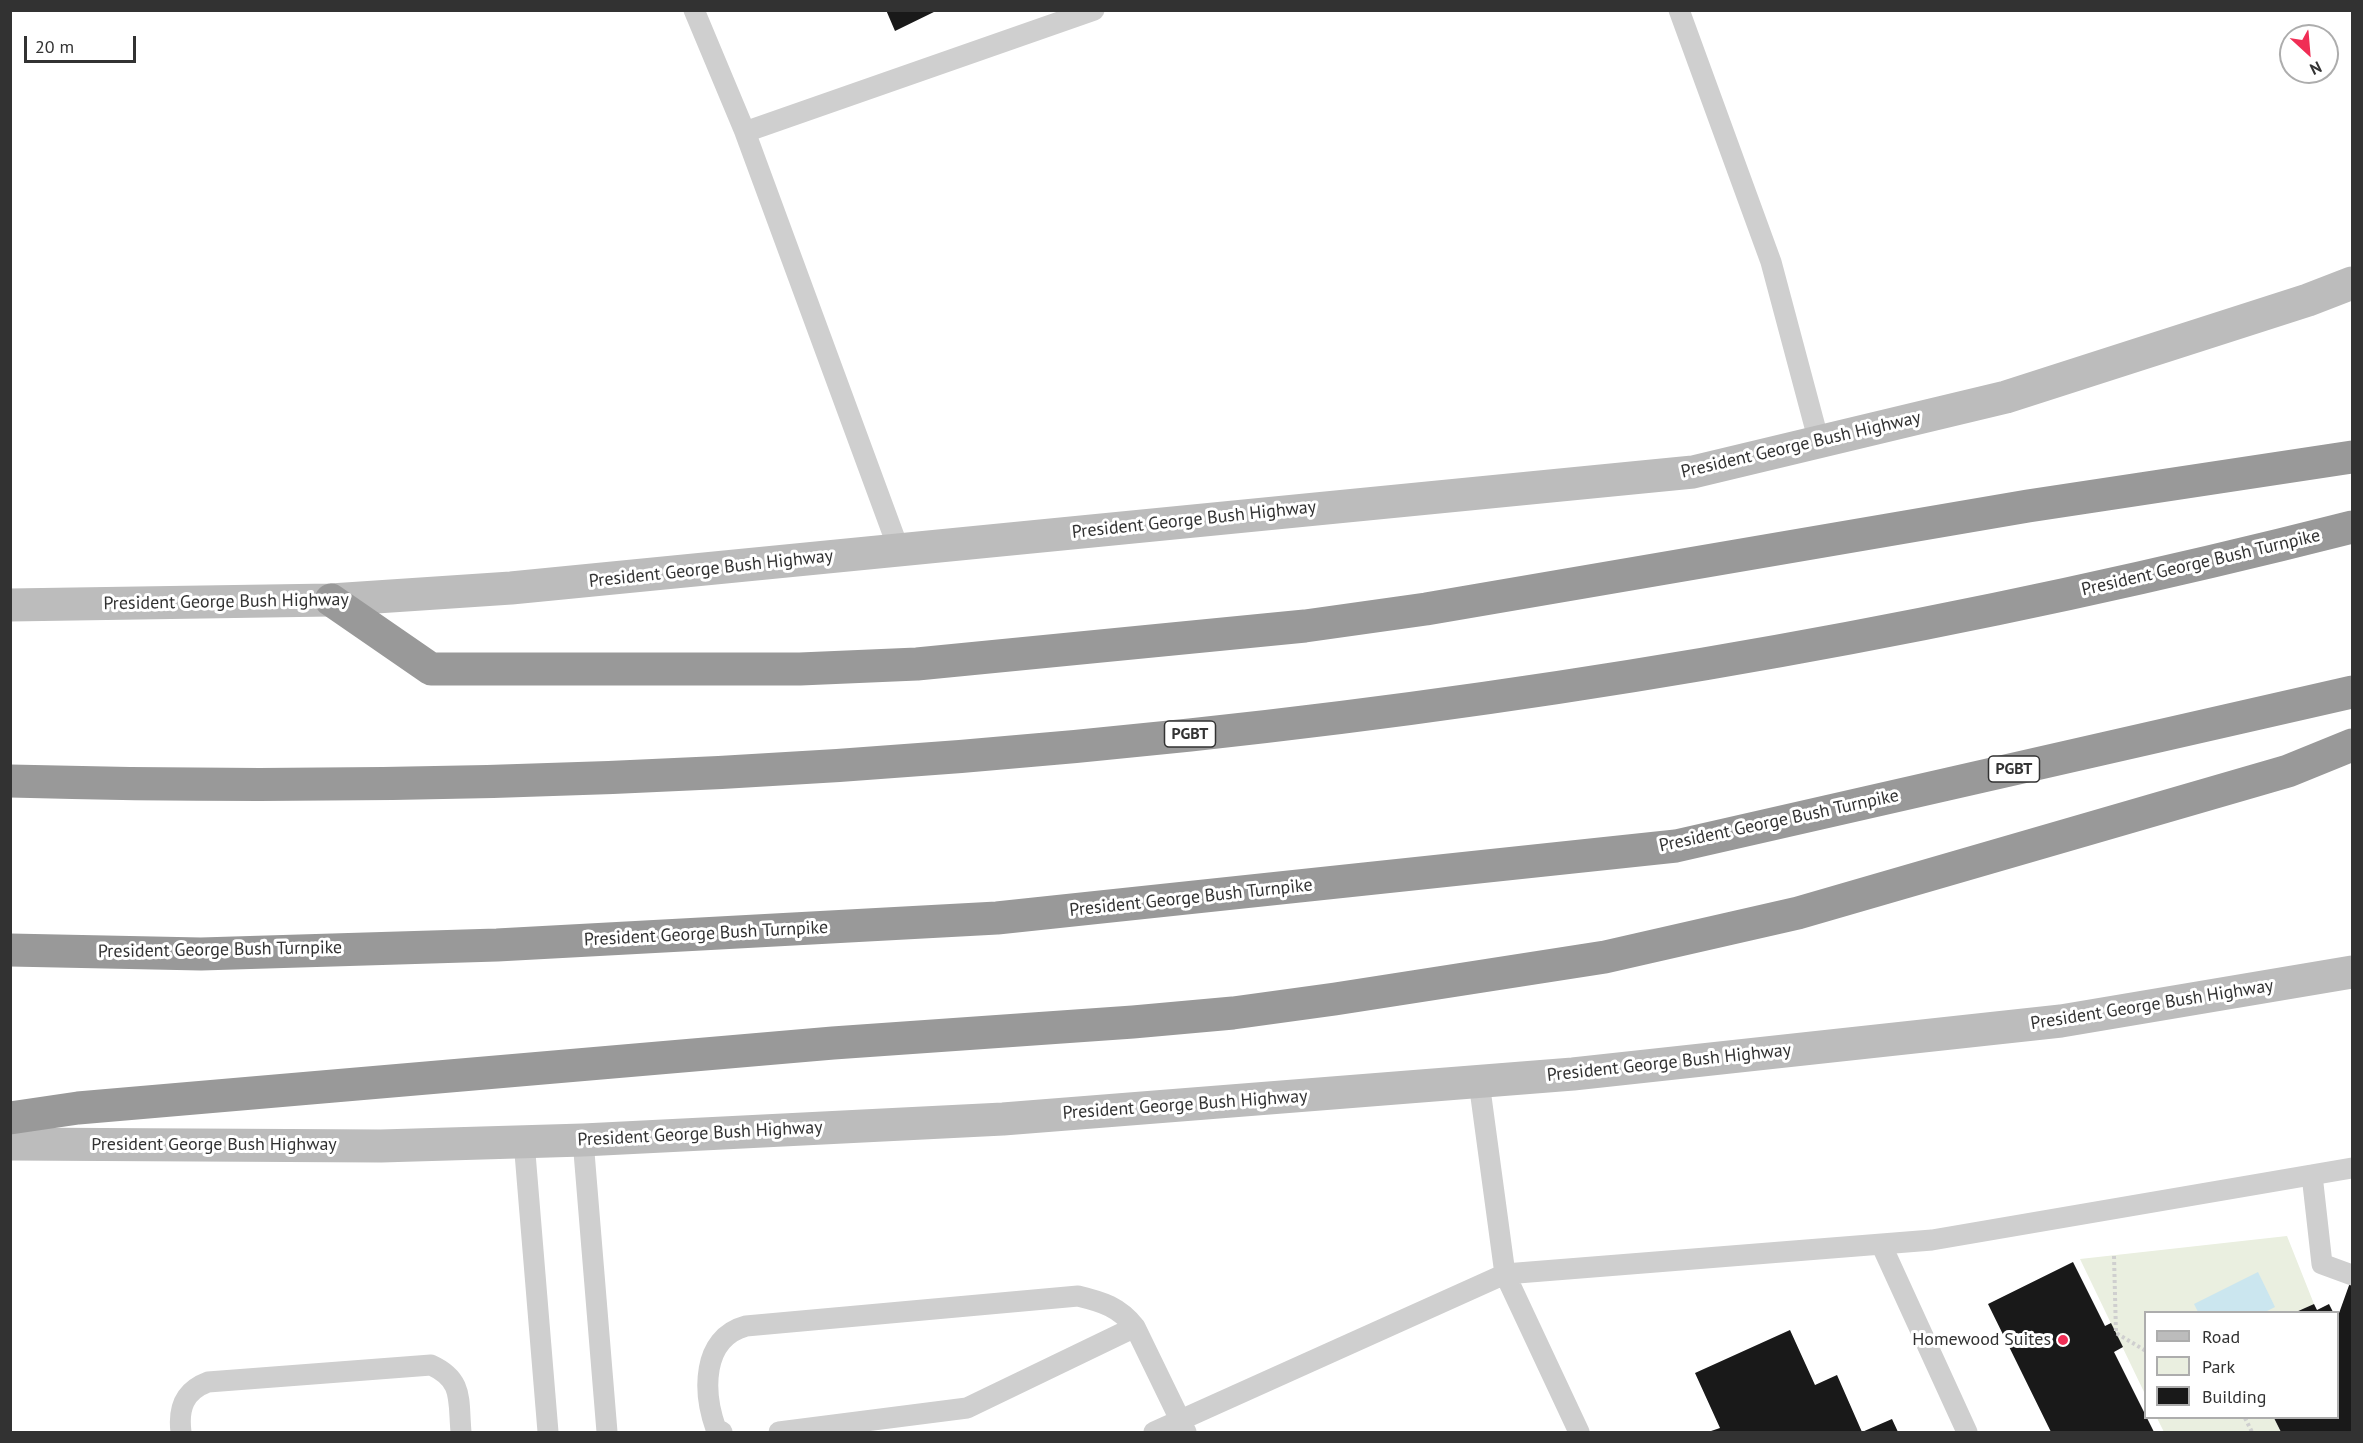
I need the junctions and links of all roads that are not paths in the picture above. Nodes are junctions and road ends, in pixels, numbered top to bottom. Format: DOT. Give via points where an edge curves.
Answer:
graph roads {
  1 [pos="694,10"];
  2 [pos="1094,10"];
  3 [pos="1679,10"];
  4 [pos="745,132"];
  5 [pos="2352,283"];
  6 [pos="1819,442"];
  7 [pos="2352,457"];
  8 [pos="2352,527"];
  9 [pos="899,550"];
  10 [pos="331,600"];
  11 [pos="10,605"];
  12 [pos="2352,692"];
  13 [pos="2352,745"];
  14 [pos="10,781"];
  15 [pos="10,950"];
  16 [pos="2352,972"];
  17 [pos="1479,1082"];
  18 [pos="10,1118"];
  19 [pos="583,1140"];
  20 [pos="524,1141"];
  21 [pos="10,1144"];
  22 [pos="2352,1168"];
  23 [pos="2312,1175"];
  24 [pos="1881,1244"];
  25 [pos="1505,1274"];
  26 [pos="2352,1275"];
  27 [pos="1135,1327"];
  28 [pos="1183,1427"];
  29 [pos="833,1429"];
  30 [pos="181,1432"];
  31 [pos="461,1432"];
  32 [pos="548,1432"];
  33 [pos="607,1432"];
  34 [pos="722,1432"];
  35 [pos="779,1432"];
  36 [pos="1155,1432"];
  37 [pos="1579,1432"];
  38 [pos="1967,1432"];
  1 -- 4 [label="lane"];
  2 -- 4 [label="lane"];
  3 -- 6 [label="lane" via="1772,262"];
  4 -- 9 [label="lane"];
  5 -- 6 [label="main road, President George Bush Highway" via="2006,397"];
  6 -- 9 [label="main road, President George Bush Highway" via="1693,472"];
  7 -- 10 [label="highway" via="2028,506 1426,609 1294,627 917,664 800,669 432,669"];
  8 -- 14 [label="highway, President George Bush Turnpike / PGBT" via="2056,596 1792,648 1521,693 1251,728 980,755 709,774 289,785"];
  9 -- 10 [label="main road, President George Bush Highway" via="523,587"];
  10 -- 11 [label="main road, President George Bush Highway"];
  12 -- 15 [label="highway, President George Bush Turnpike / PGBT" via="1664,847 997,918 497,945 201,954"];
  13 -- 18 [label="highway" via="2288,771 1798,913 1605,957 1233,1013 833,1043 78,1108"];
  16 -- 17 [label="main road, President George Bush Highway" via="2061,1021"];
  17 -- 19 [label="main road, President George Bush Highway" via="1003,1119"];
  17 -- 25 [label="lane"];
  19 -- 20 [label="main road, President George Bush Highway"];
  19 -- 33 [label="lane"];
  20 -- 21 [label="main road, President George Bush Highway" via="381,1146"];
  20 -- 32 [label="lane"];
  22 -- 23 [label="lane"];
  23 -- 24 [label="lane" via="1932,1240"];
  23 -- 26 [label="lane" via="2322,1264"];
  24 -- 25 [label="lane"];
  24 -- 38 [label="lane"];
  25 -- 28 [label="lane"];
  25 -- 37 [label="lane"];
  27 -- 28 [label="lane"];
  27 -- 29 [label="lane" via="967,1408"];
  27 -- 34 [label="lane" via="1107,1303 1078,1296 730,1330 718,1344 706,1376 711,1416 716,1429"];
  28 -- 36 [label="lane"];
  29 -- 35 [label="lane"];
  30 -- 31 [label="lane" via="179,1416 184,1398 195,1387 208,1382 431,1365 453,1378"];
}
